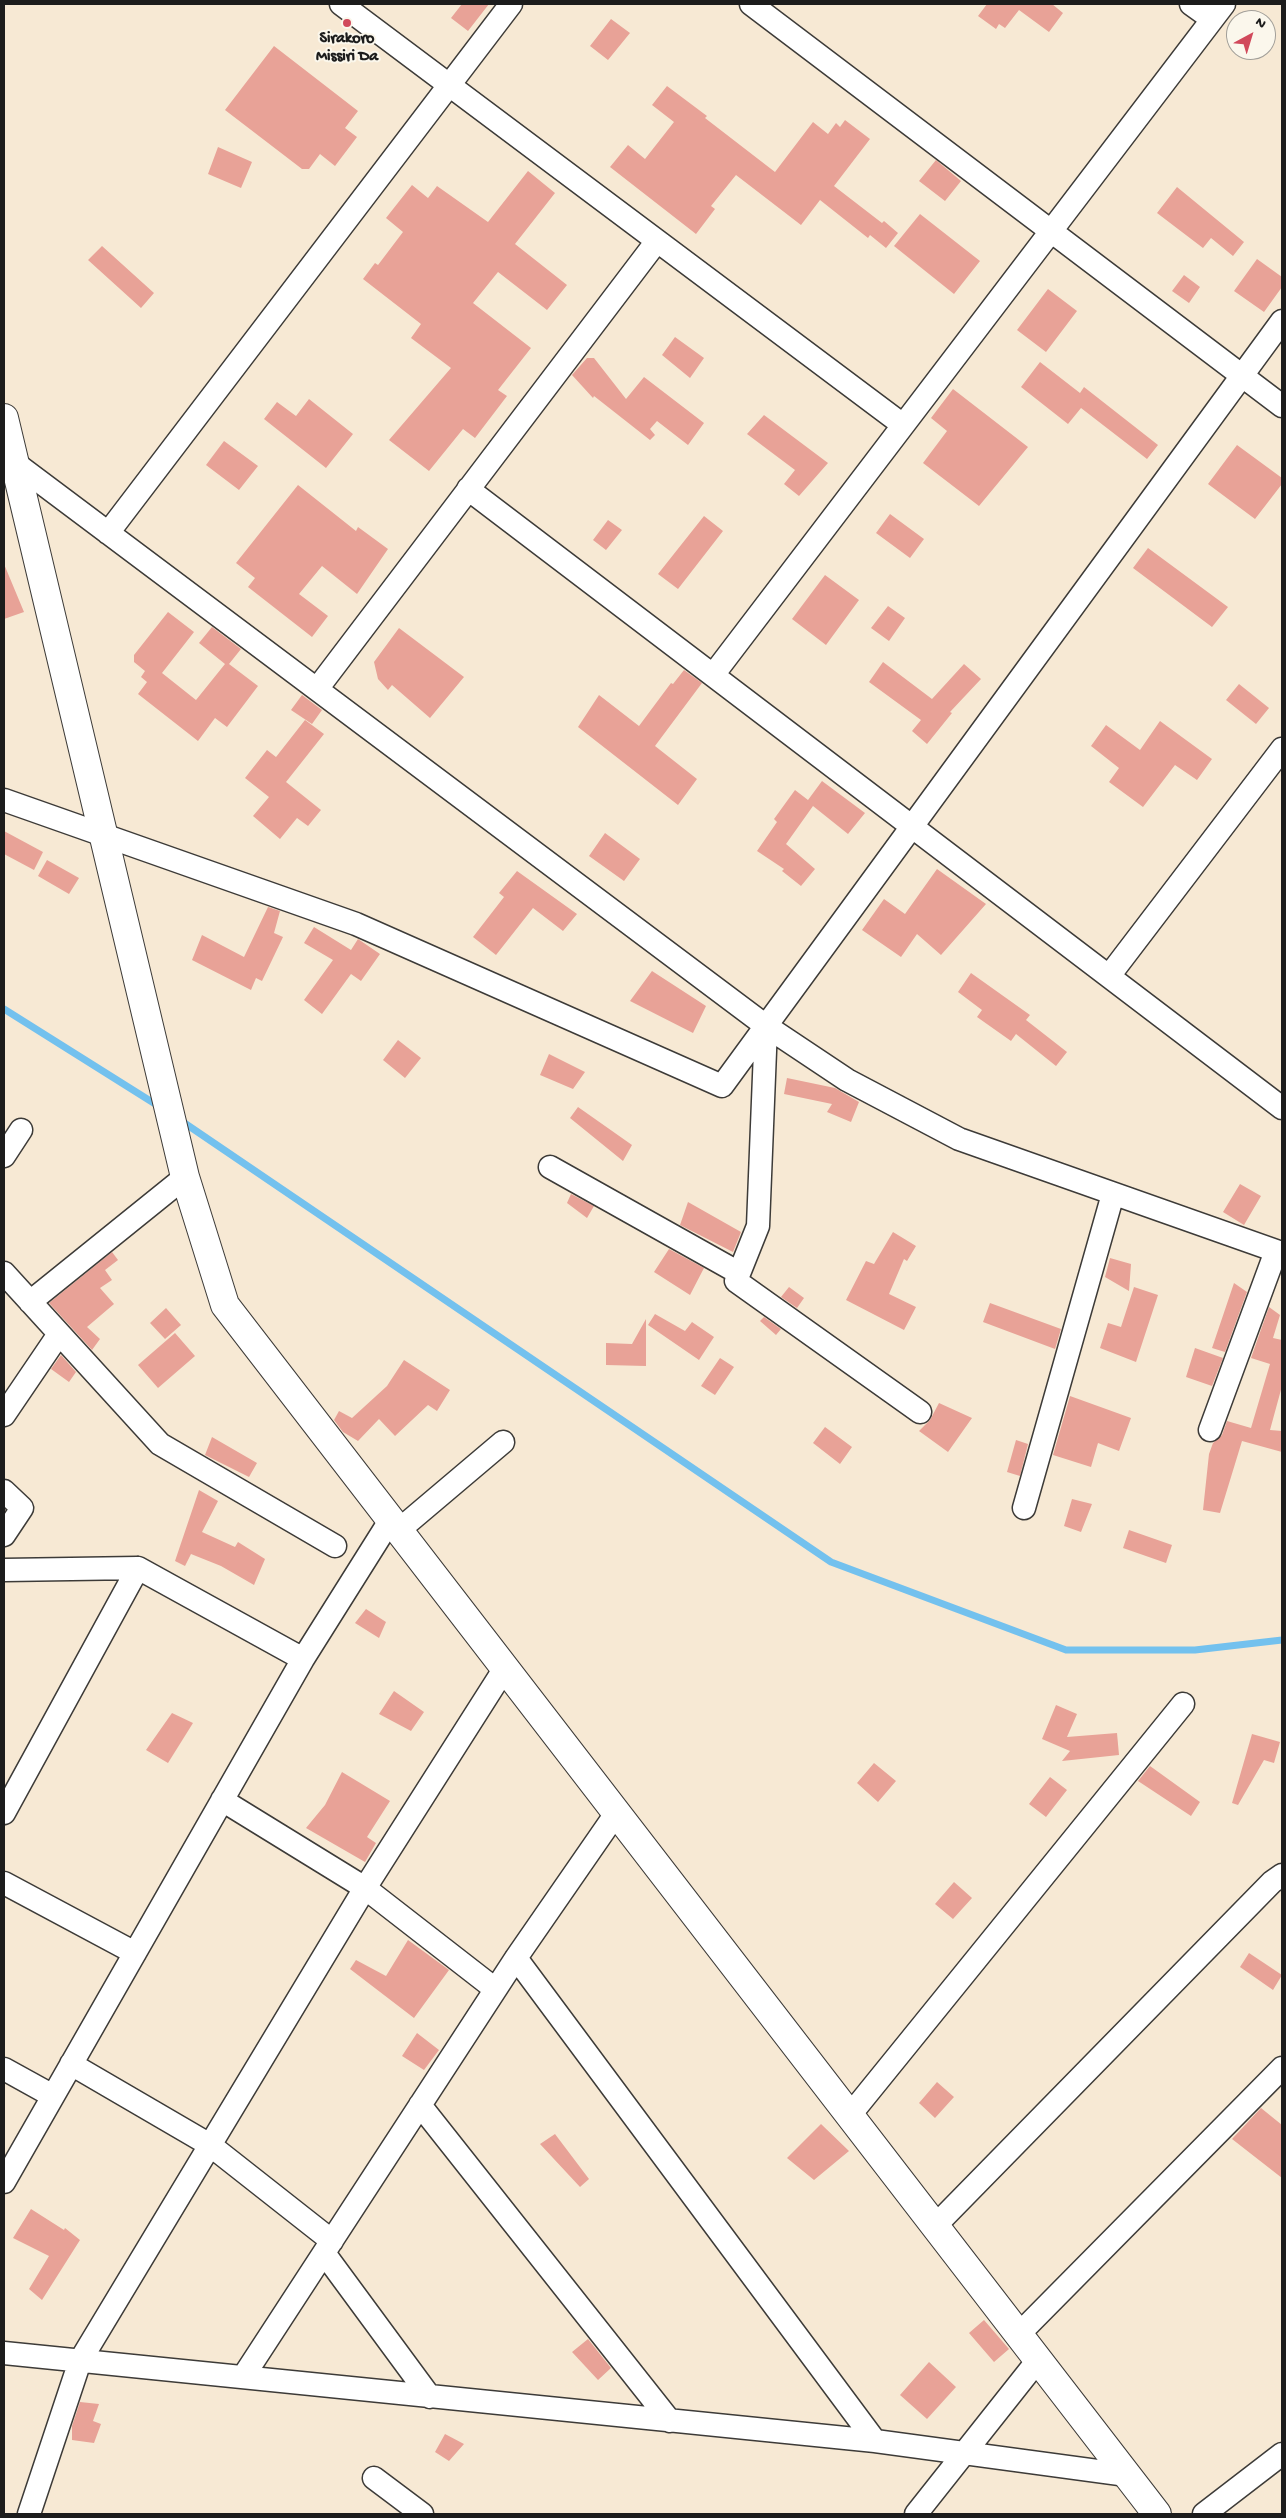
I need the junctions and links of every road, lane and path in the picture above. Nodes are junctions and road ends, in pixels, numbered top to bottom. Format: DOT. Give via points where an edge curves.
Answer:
graph roads {
  1 [pos="341,4"];
  2 [pos="511,4"];
  3 [pos="751,4"];
  4 [pos="1191,4"];
  5 [pos="1218,12"];
  6 [pos="449,85"];
  7 [pos="1051,231"];
  8 [pos="657,241"];
  9 [pos="1282,322"];
  10 [pos="1241,375"];
  11 [pos="1282,406"];
  12 [pos="4,418"];
  13 [pos="903,425"];
  14 [pos="15,463"];
  15 [pos="468,489"];
  16 [pos="108,533"];
  17 [pos="713,675"];
  18 [pos="317,689"];
  19 [pos="1282,749"];
  20 [pos="4,800"];
  21 [pos="912,826"];
  22 [pos="105,836"];
  23 [pos="1109,976"];
  24 [pos="766,1026"];
  25 [pos="1282,1108"];
  26 [pos="21,1130"];
  27 [pos="4,1156"];
  28 [pos="550,1167"];
  29 [pos="185,1178"];
  30 [pos="1113,1194"];
  31 [pos="1279,1252"];
  32 [pos="739,1273"];
  33 [pos="4,1274"];
  34 [pos="30,1302"];
  35 [pos="59,1334"];
  36 [pos="920,1412"];
  37 [pos="4,1415"];
  38 [pos="1210,1430"];
  39 [pos="503,1442"];
  40 [pos="4,1490"];
  41 [pos="1024,1508"];
  42 [pos="395,1525"];
  43 [pos="4,1535"];
  44 [pos="335,1546"];
  45 [pos="138,1568"];
  46 [pos="4,1570"];
  47 [pos="303,1659"];
  48 [pos="505,1668"];
  49 [pos="1182,1704"];
  50 [pos="222,1800"];
  51 [pos="617,1812"];
  52 [pos="4,1813"];
  53 [pos="1282,1875"];
  54 [pos="4,1883"];
  55 [pos="365,1888"];
  56 [pos="135,1953"];
  57 [pos="516,1958"];
  58 [pos="496,1989"];
  59 [pos="71,2064"];
  60 [pos="1282,2068"];
  61 [pos="4,2069"];
  62 [pos="53,2096"];
  63 [pos="420,2105"];
  64 [pos="850,2115"];
  65 [pos="210,2145"];
  66 [pos="4,2182"];
  67 [pos="935,2226"];
  68 [pos="328,2247"];
  69 [pos="1019,2334"];
  70 [pos="4,2353"];
  71 [pos="1038,2360"];
  72 [pos="80,2361"];
  73 [pos="244,2377"];
  74 [pos="430,2396"];
  75 [pos="670,2421"];
  76 [pos="874,2442"];
  77 [pos="965,2452"];
  78 [pos="1282,2454"];
  79 [pos="1127,2474"];
  80 [pos="374,2478"];
  81 [pos="28,2514"];
  82 [pos="422,2514"];
  83 [pos="916,2514"];
  84 [pos="1157,2514"];
  85 [pos="1204,2514"];
  1 -- 6 [label="street"];
  2 -- 6 [label="street"];
  3 -- 7 [label="street"];
  4 -- 5 [label="street"];
  5 -- 7 [label="street"];
  6 -- 8 [label="street"];
  6 -- 16 [label="street"];
  7 -- 10 [label="street"];
  7 -- 13 [label="street"];
  8 -- 13 [label="street"];
  8 -- 15 [label="street"];
  9 -- 10 [label="street"];
  10 -- 11 [label="street"];
  10 -- 21 [label="street"];
  12 -- 14 [label="street"];
  13 -- 17 [label="street"];
  14 -- 16 [label="street"];
  14 -- 22 [label="street"];
  15 -- 17 [label="street"];
  15 -- 18 [label="street"];
  16 -- 18 [label="street"];
  17 -- 21 [label="street"];
  18 -- 24 [label="street"];
  19 -- 23 [label="street"];
  20 -- 22 [label="street"];
  21 -- 23 [label="street"];
  21 -- 24 [label="street"];
  22 -- 24 [label="street" via="356,924 722,1086"];
  22 -- 29 [label="street"];
  23 -- 25 [label="street"];
  24 -- 30 [label="street" via="847,1080 958,1139"];
  24 -- 32 [label="street" via="758,1226"];
  26 -- 27 [label="street"];
  28 -- 32 [label="street"];
  29 -- 34 [label="street"];
  29 -- 42 [label="street" via="225,1304"];
  30 -- 31 [label="street"];
  30 -- 41 [label="street"];
  31 -- 38 [label="street"];
  32 -- 36 [label="street" via="736,1281"];
  33 -- 34 [label="street"];
  34 -- 35 [label="street"];
  35 -- 37 [label="street"];
  35 -- 44 [label="street" via="160,1444"];
  39 -- 42 [label="street"];
  40 -- 43 [label="street" via="22,1508"];
  42 -- 47 [label="street"];
  42 -- 48 [label="street"];
  45 -- 46 [label="street"];
  45 -- 47 [label="street"];
  45 -- 52 [label="street"];
  47 -- 50 [label="street"];
  48 -- 51 [label="street"];
  48 -- 55 [label="street"];
  49 -- 64 [label="street"];
  50 -- 55 [label="street"];
  50 -- 56 [label="street"];
  51 -- 57 [label="street"];
  51 -- 64 [label="street"];
  53 -- 67 [label="street"];
  54 -- 56 [label="street"];
  55 -- 58 [label="street"];
  55 -- 65 [label="street"];
  56 -- 59 [label="street"];
  57 -- 58 [label="street"];
  57 -- 76 [label="street"];
  58 -- 63 [label="street"];
  59 -- 62 [label="street"];
  59 -- 65 [label="street"];
  60 -- 69 [label="street"];
  61 -- 62 [label="street"];
  62 -- 66 [label="street"];
  63 -- 68 [label="street"];
  63 -- 75 [label="street"];
  64 -- 67 [label="street"];
  65 -- 68 [label="street"];
  65 -- 72 [label="street"];
  67 -- 69 [label="street"];
  68 -- 73 [label="street"];
  68 -- 74 [label="street"];
  69 -- 71 [label="street"];
  70 -- 72 [label="street"];
  71 -- 77 [label="street"];
  71 -- 79 [label="street"];
  72 -- 73 [label="street"];
  72 -- 81 [label="street"];
  73 -- 74 [label="street"];
  74 -- 75 [label="street"];
  75 -- 76 [label="street"];
  76 -- 77 [label="street"];
  77 -- 79 [label="street"];
  77 -- 83 [label="street"];
  78 -- 85 [label="street"];
  79 -- 84 [label="street"];
  80 -- 82 [label="street"];
}
